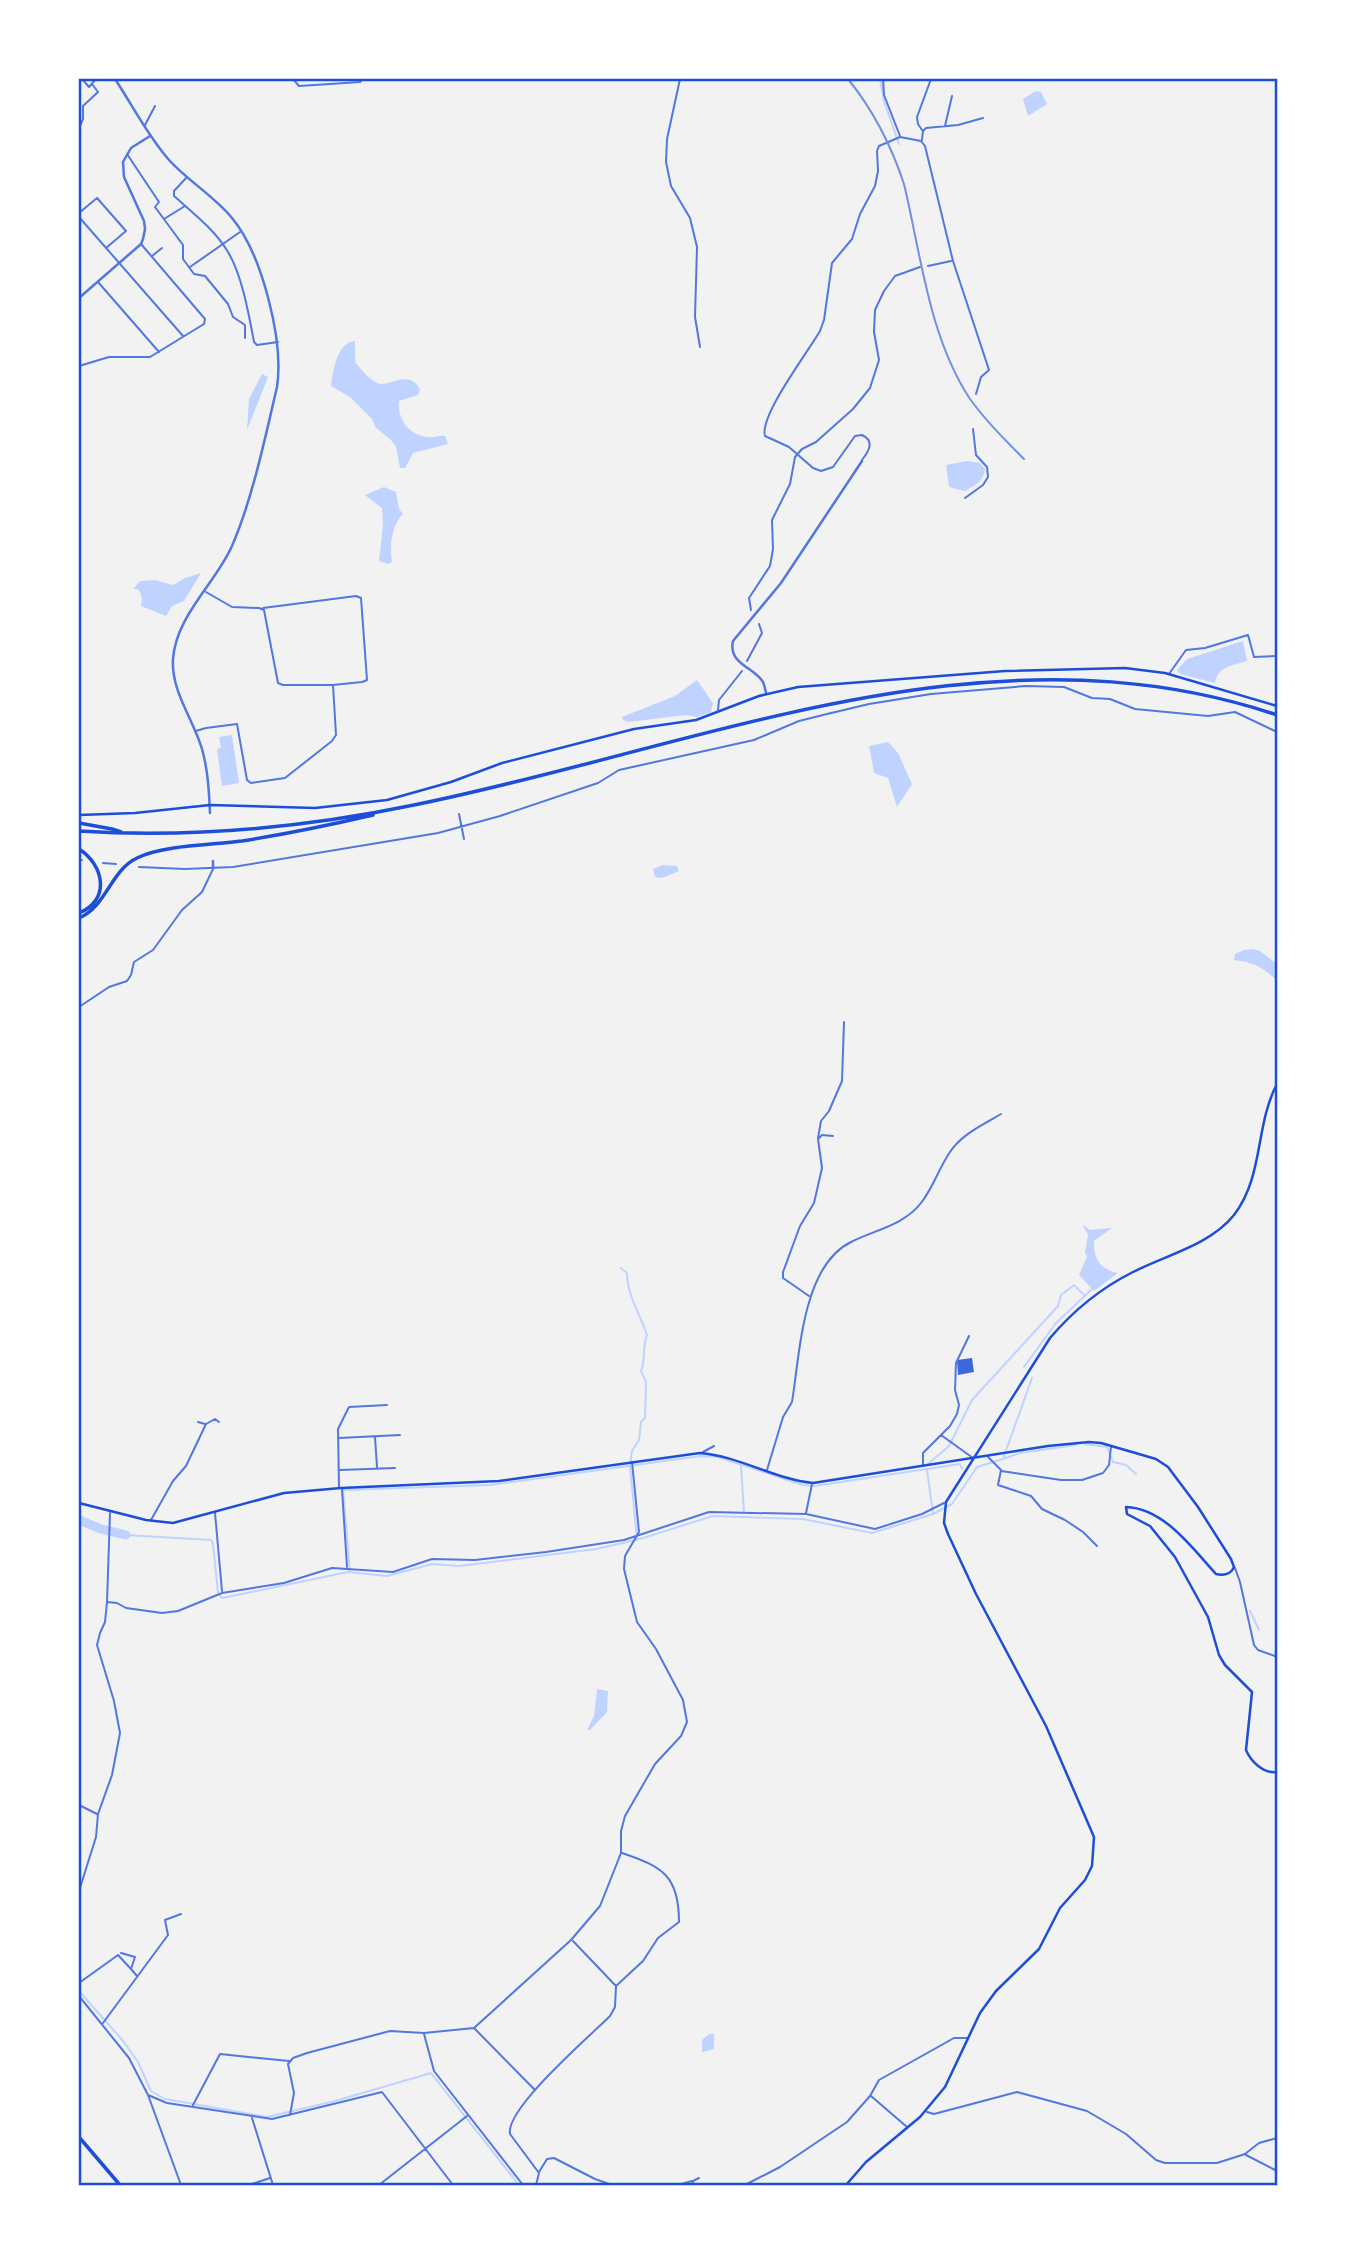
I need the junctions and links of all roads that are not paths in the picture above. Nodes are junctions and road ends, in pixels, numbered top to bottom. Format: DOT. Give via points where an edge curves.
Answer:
graph roads {
  1 [pos="82,79"];
  2 [pos="96,79"];
  3 [pos="115,79"];
  4 [pos="293,79"];
  5 [pos="362,79"];
  6 [pos="680,79"];
  7 [pos="883,79"];
  8 [pos="931,79"];
  9 [pos="92,84"];
  10 [pos="952,96"];
  11 [pos="79,101"];
  12 [pos="83,106"];
  13 [pos="155,106"];
  14 [pos="983,118"];
  15 [pos="145,126"];
  16 [pos="79,128"];
  17 [pos="945,128"];
  18 [pos="923,131"];
  19 [pos="150,136"];
  20 [pos="900,136"];
  21 [pos="921,141"];
  22 [pos="127,153"];
  23 [pos="187,177"];
  24 [pos="185,206"];
  25 [pos="79,215"];
  26 [pos="163,220"];
  27 [pos="242,231"];
  28 [pos="141,244"];
  29 [pos="222,244"];
  30 [pos="106,248"];
  31 [pos="162,248"];
  32 [pos="152,257"];
  33 [pos="953,261"];
  34 [pos="119,263"];
  35 [pos="928,266"];
  36 [pos="189,267"];
  37 [pos="920,267"];
  38 [pos="97,281"];
  39 [pos="79,298"];
  40 [pos="184,337"];
  41 [pos="245,338"];
  42 [pos="278,342"];
  43 [pos="699,348"];
  44 [pos="159,352"];
  45 [pos="79,366"];
  46 [pos="976,394"];
  47 [pos="973,429"];
  48 [pos="797,453"];
  49 [pos="862,461"];
  50 [pos="965,498"];
  51 [pos="205,592"];
  52 [pos="262,609"];
  53 [pos="751,610"];
  54 [pos="759,624"];
  55 [pos="1277,656"];
  56 [pos="747,661"];
  57 [pos="742,671"];
  58 [pos="1167,673"];
  59 [pos="1163,678"];
  60 [pos="333,685"];
  61 [pos="766,694"];
  62 [pos="1150,705"];
  63 [pos="1277,706"];
  64 [pos="1147,710"];
  65 [pos="718,712"];
  66 [pos="1277,715"];
  67 [pos="195,732"];
  68 [pos="1277,732"];
  69 [pos="451,782"];
  70 [pos="453,787"];
  71 [pos="210,805"];
  72 [pos="412,806"];
  73 [pos="210,813"];
  74 [pos="459,814"];
  75 [pos="79,815"];
  76 [pos="79,823"];
  77 [pos="462,827"];
  78 [pos="79,831"];
  79 [pos="123,833"];
  80 [pos="464,839"];
  81 [pos="79,849"];
  82 [pos="213,861"];
  83 [pos="103,863"];
  84 [pos="116,864"];
  85 [pos="139,867"];
  86 [pos="213,868"];
  87 [pos="79,913"];
  88 [pos="79,918"];
  89 [pos="79,1007"];
  90 [pos="845,1022"];
  91 [pos="1277,1084"];
  92 [pos="1001,1114"];
  93 [pos="833,1136"];
  94 [pos="818,1139"];
  95 [pos="809,1296"];
  96 [pos="969,1336"];
  97 [pos="387,1405"];
  98 [pos="213,1414"];
  99 [pos="215,1419"];
  100 [pos="198,1422"];
  101 [pos="219,1422"];
  102 [pos="206,1424"];
  103 [pos="939,1434"];
  104 [pos="400,1435"];
  105 [pos="375,1436"];
  106 [pos="338,1438"];
  107 [pos="714,1446"];
  108 [pos="1111,1447"];
  109 [pos="700,1453"];
  110 [pos="988,1457"];
  111 [pos="973,1459"];
  112 [pos="632,1462"];
  113 [pos="923,1467"];
  114 [pos="377,1468"];
  115 [pos="395,1468"];
  116 [pos="339,1470"];
  117 [pos="1000,1470"];
  118 [pos="767,1471"];
  119 [pos="813,1483"];
  120 [pos="340,1488"];
  121 [pos="946,1502"];
  122 [pos="79,1503"];
  123 [pos="110,1512"];
  124 [pos="215,1512"];
  125 [pos="806,1514"];
  126 [pos="150,1521"];
  127 [pos="635,1537"];
  128 [pos="1097,1546"];
  129 [pos="1234,1567"];
  130 [pos="347,1568"];
  131 [pos="222,1593"];
  132 [pos="107,1602"];
  133 [pos="1275,1656"];
  134 [pos="1277,1772"];
  135 [pos="79,1805"];
  136 [pos="98,1814"];
  137 [pos="621,1853"];
  138 [pos="81,1879"];
  139 [pos="79,1891"];
  140 [pos="181,1914"];
  141 [pos="571,1940"];
  142 [pos="121,1953"];
  143 [pos="131,1969"];
  144 [pos="138,1976"];
  145 [pos="79,1983"];
  146 [pos="616,1986"];
  147 [pos="79,1996"];
  148 [pos="103,2022"];
  149 [pos="474,2028"];
  150 [pos="424,2033"];
  151 [pos="968,2039"];
  152 [pos="289,2061"];
  153 [pos="535,2090"];
  154 [pos="148,2095"];
  155 [pos="870,2096"];
  156 [pos="193,2104"];
  157 [pos="926,2111"];
  158 [pos="290,2114"];
  159 [pos="251,2117"];
  160 [pos="467,2117"];
  161 [pos="908,2127"];
  162 [pos="79,2137"];
  163 [pos="1277,2138"];
  164 [pos="425,2149"];
  165 [pos="1245,2154"];
  166 [pos="1277,2171"];
  167 [pos="539,2173"];
  168 [pos="270,2178"];
  169 [pos="699,2178"];
  170 [pos="759,2179"];
  171 [pos="693,2183"];
  172 [pos="120,2185"];
  173 [pos="181,2185"];
  174 [pos="249,2185"];
  175 [pos="273,2185"];
  176 [pos="379,2185"];
  177 [pos="453,2185"];
  178 [pos="523,2185"];
  179 [pos="536,2185"];
  180 [pos="612,2185"];
  181 [pos="678,2185"];
  182 [pos="745,2185"];
  183 [pos="762,2185"];
  184 [pos="846,2185"];
  1 -- 9 [label="street" via="89,87"];
  2 -- 9 [label="street"];
  3 -- 15 [label="street"];
  4 -- 5 [label="street" via="300,86"];
  6 -- 43 [label="street" via="666,162 697,247"];
  7 -- 20 [label="street" via="884,95"];
  8 -- 18 [label="street" via="917,117"];
  9 -- 12 [label="street" via="98,92"];
  10 -- 17 [label="street"];
  11 -- 12 [label="street"];
  12 -- 16 [label="street"];
  13 -- 15 [label="street"];
  14 -- 17 [label="street"];
  15 -- 19 [label="street"];
  17 -- 18 [label="street"];
  18 -- 21 [label="street"];
  19 -- 22 [label="street"];
  19 -- 23 [label="street"];
  20 -- 21 [label="street"];
  20 -- 48 [label="street" via="879,146 875,186 852,239 832,263 820,331 765,422 765,436"];
  21 -- 33 [label="street"];
  22 -- 26 [label="street" via="159,202 155,207"];
  22 -- 28 [label="street" via="123,172 145,226"];
  23 -- 24 [label="street" via="174,191"];
  23 -- 27 [label="street"];
  24 -- 26 [label="street"];
  24 -- 29 [label="street"];
  25 -- 30 [label="street"];
  25 -- 30 [label="street" via="97,198 126,231"];
  26 -- 36 [label="street" via="183,245 183,259"];
  27 -- 29 [label="street"];
  27 -- 42 [label="street" via="253,253"];
  28 -- 32 [label="street"];
  28 -- 34 [label="street"];
  29 -- 36 [label="street"];
  29 -- 42 [label="street" via="234,264 254,342"];
  30 -- 34 [label="street"];
  31 -- 32 [label="street"];
  32 -- 40 [label="street" via="205,319"];
  33 -- 35 [label="street"];
  33 -- 46 [label="street" via="989,370 981,377"];
  34 -- 38 [label="street"];
  34 -- 40 [label="street"];
  36 -- 41 [label="street" via="194,274 205,276 226,300 233,317 245,326"];
  37 -- 48 [label="street" via="895,275 879,301 874,325 879,359 870,388 817,442"];
  38 -- 39 [label="street"];
  38 -- 44 [label="street"];
  40 -- 44 [label="street"];
  42 -- 51 [label="street" via="277,387 246,506 231,549"];
  44 -- 45 [label="street" via="144,359 109,356"];
  47 -- 50 [label="street" via="976,455 987,467 988,477"];
  48 -- 49 [label="street" via="813,468 826,471 855,436 862,435 870,444"];
  48 -- 53 [label="street" via="790,484 772,520 770,566 749,598"];
  49 -- 61 [label="street" via="777,589 733,641 734,654 761,679"];
  51 -- 52 [label="street" via="232,607"];
  51 -- 67 [label="street" via="182,627 173,660 178,694"];
  52 -- 60 [label="street" via="278,683"];
  52 -- 60 [label="street" via="361,598 367,680"];
  54 -- 56 [label="street" via="762,633"];
  55 -- 58 [label="street" via="1254,657 1248,635 1186,650"];
  57 -- 65 [label="street" via="719,700"];
  58 -- 59 [label="street"];
  58 -- 61 [label="main road" via="1125,668 1005,671 798,687"];
  58 -- 63 [label="main road"];
  60 -- 67 [label="street" via="335,738 285,778 249,782 237,724"];
  61 -- 65 [label="main road"];
  62 -- 64 [label="street"];
  64 -- 68 [label="street" via="1208,716 1235,712"];
  64 -- 77 [label="street" via="1064,687 987,689 869,704 799,721 754,740 619,770 598,783"];
  65 -- 69 [label="main road" via="572,744"];
  66 -- 72 [label="main road" via="1124,683 1050,679 975,682 889,693 749,722"];
  67 -- 71 [label="street" via="205,761"];
  69 -- 70 [label="street"];
  69 -- 71 [label="main road" via="347,806"];
  71 -- 73 [label="street"];
  71 -- 75 [label="main road"];
  72 -- 79 [label="main road" via="267,827"];
  72 -- 88 [label="main road" via="277,835 149,853 127,864 100,903"];
  74 -- 77 [label="street"];
  76 -- 79 [label="main road"];
  77 -- 80 [label="street"];
  77 -- 86 [label="street" via="387,843"];
  78 -- 79 [label="main road"];
  81 -- 87 [label="main road" via="97,865 101,887 95,901"];
  82 -- 86 [label="street"];
  83 -- 84 [label="street"];
  85 -- 86 [label="street"];
  86 -- 89 [label="street" via="202,892 182,910 153,950 134,962 127,981 109,986"];
  90 -- 94 [label="street" via="842,1081 821,1121"];
  91 -- 111 [label="main road" via="1251,1183 1230,1220 1207,1237 1119,1279 1064,1322"];
  92 -- 95 [label="street" via="964,1136 951,1150 921,1203 905,1218 849,1243 834,1255"];
  93 -- 94 [label="street"];
  94 -- 95 [label="street" via="822,1168 814,1203 783,1272 783,1278"];
  95 -- 118 [label="street" via="792,1402"];
  96 -- 103 [label="street" via="956,1363 958,1410 950,1426"];
  97 -- 106 [label="street" via="349,1407"];
  98 -- 99 [label="street"];
  99 -- 101 [label="street"];
  99 -- 102 [label="street"];
  100 -- 102 [label="street"];
  102 -- 126 [label="street" via="186,1466"];
  103 -- 111 [label="street"];
  103 -- 113 [label="street" via="923,1453"];
  104 -- 105 [label="street"];
  105 -- 106 [label="street"];
  105 -- 114 [label="street"];
  106 -- 116 [label="street"];
  107 -- 109 [label="street"];
  108 -- 110 [label="main road" via="1075,1443"];
  108 -- 117 [label="street" via="1109,1465 1103,1472 1082,1479"];
  108 -- 129 [label="main road" via="1156,1459 1168,1467"];
  109 -- 112 [label="main road"];
  109 -- 118 [label="main road"];
  110 -- 111 [label="main road"];
  110 -- 117 [label="street"];
  111 -- 113 [label="main road"];
  111 -- 121 [label="main road"];
  112 -- 120 [label="main road" via="499,1481"];
  112 -- 127 [label="street" via="639,1532"];
  113 -- 119 [label="main road"];
  114 -- 115 [label="street"];
  114 -- 116 [label="street"];
  116 -- 120 [label="street"];
  117 -- 128 [label="street" via="998,1485 1031,1496 1042,1509 1083,1532"];
  118 -- 119 [label="main road"];
  119 -- 125 [label="street"];
  120 -- 124 [label="main road" via="284,1493"];
  120 -- 130 [label="street"];
  121 -- 125 [label="street" via="875,1529"];
  121 -- 151 [label="main road" via="948,1534 1046,1726 1095,1849 1085,1880 1060,1908 1039,1949 996,1991"];
  122 -- 123 [label="main road"];
  123 -- 126 [label="main road"];
  123 -- 132 [label="street"];
  124 -- 126 [label="main road" via="173,1523"];
  124 -- 131 [label="street"];
  125 -- 127 [label="street" via="709,1512"];
  127 -- 130 [label="street" via="491,1559 432,1559 393,1572"];
  127 -- 137 [label="street" via="625,1556 625,1569 637,1622 683,1700 687,1722 681,1737 655,1764 625,1816"];
  129 -- 133 [label="street" via="1254,1646"];
  129 -- 134 [label="main road" via="1228,1574 1216,1574 1165,1522 1126,1507 1127,1514 1150,1526 1175,1557 1208,1617 1219,1656 1252,1692 1246,1750 1267,1772"];
  130 -- 131 [label="street"];
  131 -- 132 [label="street" via="162,1613"];
  132 -- 136 [label="street" via="97,1645 120,1733"];
  135 -- 136 [label="street"];
  136 -- 138 [label="street" via="96,1837"];
  137 -- 141 [label="street" via="600,1906"];
  137 -- 146 [label="street" via="650,1863 667,1877 679,1897 679,1922 658,1938 643,1961"];
  138 -- 139 [label="street"];
  140 -- 144 [label="street" via="165,1920 168,1935"];
  141 -- 146 [label="street"];
  141 -- 149 [label="street"];
  142 -- 143 [label="street" via="135,1957"];
  143 -- 144 [label="street"];
  143 -- 145 [label="street" via="118,1955"];
  144 -- 148 [label="street"];
  146 -- 153 [label="street" via="610,2016"];
  147 -- 148 [label="street"];
  148 -- 154 [label="street"];
  149 -- 150 [label="street"];
  149 -- 153 [label="street"];
  150 -- 152 [label="street" via="390,2031"];
  150 -- 160 [label="street" via="434,2071"];
  151 -- 155 [label="street" via="954,2038 879,2080"];
  151 -- 157 [label="main road" via="945,2087"];
  152 -- 156 [label="street" via="219,2054"];
  152 -- 158 [label="street" via="294,2093"];
  153 -- 167 [label="street" via="509,2131"];
  154 -- 156 [label="street" via="167,2103"];
  154 -- 173 [label="street"];
  155 -- 161 [label="street"];
  155 -- 170 [label="street" via="847,2122"];
  156 -- 159 [label="street"];
  157 -- 161 [label="main road"];
  157 -- 165 [label="street" via="934,2114 1017,2092 1091,2113 1160,2162 1208,2164"];
  158 -- 159 [label="street" via="272,2119"];
  158 -- 164 [label="street" via="382,2092"];
  159 -- 168 [label="street"];
  160 -- 164 [label="street"];
  160 -- 178 [label="street"];
  161 -- 184 [label="main road"];
  162 -- 172 [label="main road"];
  163 -- 165 [label="street" via="1259,2143"];
  164 -- 176 [label="street"];
  164 -- 177 [label="street"];
  165 -- 166 [label="street"];
  167 -- 179 [label="street"];
  167 -- 180 [label="street" via="547,2159 554,2158"];
  168 -- 174 [label="street"];
  168 -- 175 [label="street"];
  169 -- 171 [label="street"];
  170 -- 182 [label="street"];
  170 -- 183 [label="street"];
  171 -- 181 [label="street"];
}
